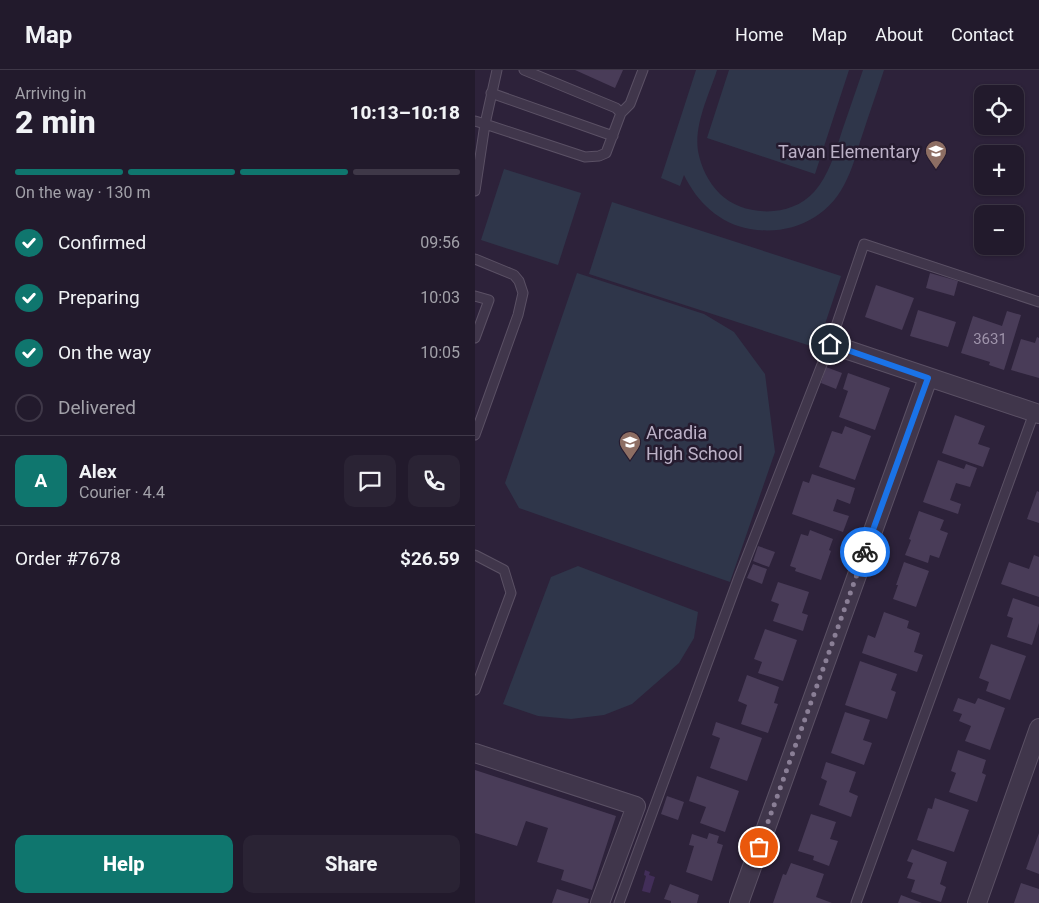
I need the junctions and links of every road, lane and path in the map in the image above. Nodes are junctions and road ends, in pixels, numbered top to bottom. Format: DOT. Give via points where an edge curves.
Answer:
graph roads {
  1 [pos="497,70"];
  2 [pos="524,70"];
  3 [pos="643,70"];
  4 [pos="491,92"];
  5 [pos="621,113"];
  6 [pos="475,120"];
  7 [pos="485,124"];
  8 [pos="613,136"];
  9 [pos="476,173"];
  10 [pos="475,191"];
  11 [pos="475,259"];
  12 [pos="475,296"];
  13 [pos="1039,302"];
  14 [pos="475,338"];
  15 [pos="830,344"];
  16 [pos="928,378"];
  17 [pos="1037,413"];
  18 [pos="475,435"];
  19 [pos="475,555"];
  20 [pos="475,690"];
  21 [pos="1039,728"];
  22 [pos="475,753"];
  23 [pos="600,903"];
  24 [pos="619,903"];
  25 [pos="739,903"];
  26 [pos="856,903"];
  27 [pos="977,903"];
  1 -- 4 [label="lane"];
  2 -- 5 [label="lane" via="607,104"];
  3 -- 5 [label="lane" via="629,104"];
  4 -- 7 [label="lane"];
  4 -- 8 [label="lane"];
  5 -- 8 [label="lane"];
  6 -- 7 [label="lane"];
  7 -- 8 [label="lane" via="585,157 606,153"];
  7 -- 9 [label="lane"];
  9 -- 10 [label="lane"];
  11 -- 18 [label="lane" via="513,275 519,281 523,294"];
  12 -- 14 [label="lane" via="489,300"];
  13 -- 15 [label="lane" via="864,244"];
  15 -- 16 [label="street"];
  15 -- 24 [label="lane" via="735,586"];
  16 -- 17 [label="street"];
  16 -- 25 [label="street"];
  17 -- 26 [label="lane"];
  19 -- 20 [label="lane" via="504,570 511,594"];
  21 -- 27 [label="street"];
  22 -- 23 [label="street" via="636,806"];
}
